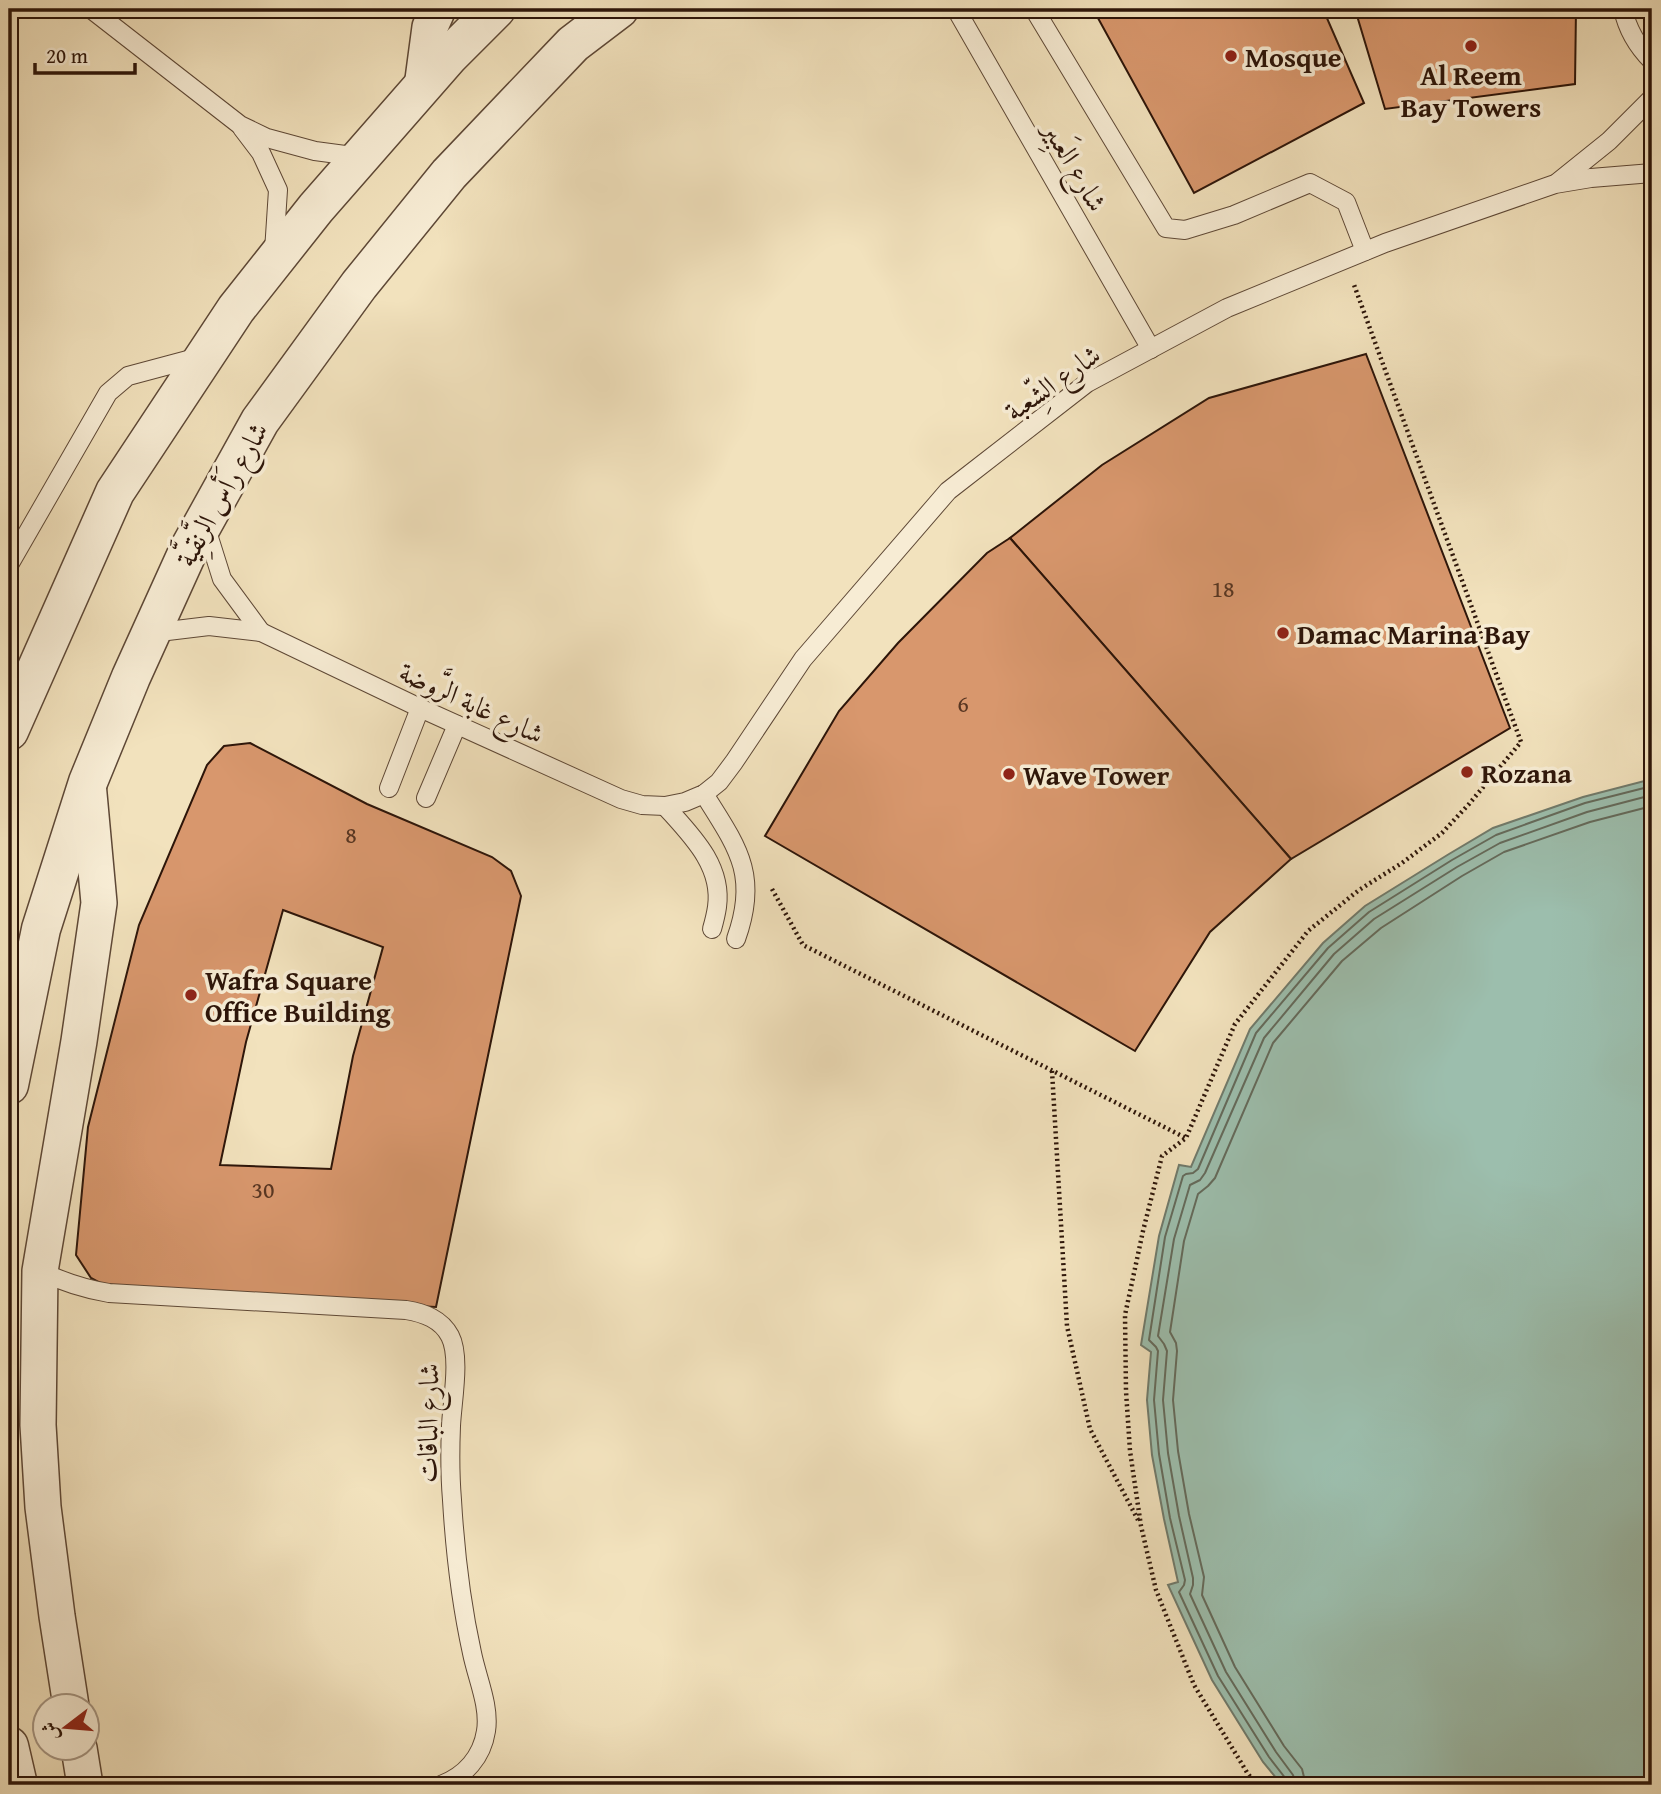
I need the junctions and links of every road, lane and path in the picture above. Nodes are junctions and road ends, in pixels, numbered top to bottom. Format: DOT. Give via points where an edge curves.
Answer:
graph roads {
  1 [pos="91,9"];
  2 [pos="438,9"];
  3 [pos="496,9"];
  4 [pos="619,9"];
  5 [pos="956,9"];
  6 [pos="1034,9"];
  7 [pos="1623,9"];
  8 [pos="1652,61"];
  9 [pos="422,87"];
  10 [pos="1652,98"];
  11 [pos="240,125"];
  12 [pos="360,158"];
  13 [pos="1652,173"];
  14 [pos="1555,184"];
  15 [pos="1365,251"];
  16 [pos="1345,259"];
  17 [pos="274,261"];
  18 [pos="1151,349"];
  19 [pos="205,356"];
  20 [pos="204,521"];
  21 [pos="9,565"];
  22 [pos="261,632"];
  23 [pos="151,633"];
  24 [pos="421,708"];
  25 [pos="457,725"];
  26 [pos="9,731"];
  27 [pos="88,782"];
  28 [pos="388,788"];
  29 [pos="704,794"];
  30 [pos="426,798"];
  31 [pos="664,806"];
  32 [pos="769,883"];
  33 [pos="712,929"];
  34 [pos="736,939"];
  35 [pos="1052,1070"];
  36 [pos="9,1085"];
  37 [pos="1186,1138"];
  38 [pos="40,1271"];
  39 [pos="1141,1526"];
  40 [pos="69,1692"];
  41 [pos="9,1746"];
  42 [pos="81,1762"];
  43 [pos="18,1785"];
  44 [pos="85,1785"];
  45 [pos="441,1785"];
  46 [pos="1257,1785"];
  1 -- 11 [label="lane"];
  2 -- 9 [label="street" via="430,27"];
  3 -- 9 [label="street"];
  4 -- 20 [label="street, شارع رَأس الرَّنقِيَّة" via="573,44 449,174 351,296 260,421"];
  5 -- 18 [label="lane, شارع العَبِير"];
  6 -- 15 [label="lane" via="1166,229 1185,230 1234,215 1310,183 1346,202"];
  7 -- 8 [label="lane" via="1635,40"];
  9 -- 12 [label="street"];
  10 -- 14 [label="lane, شارع الشِّعبة" via="1609,141"];
  11 -- 12 [label="lane" via="314,151"];
  11 -- 17 [label="lane" via="261,153 278,190"];
  12 -- 17 [label="street"];
  13 -- 14 [label="lane, شارع الشِّعبة"];
  14 -- 15 [label="lane, شارع الشِّعبة"];
  15 -- 16 [label="lane, شارع الشِّعبة"];
  16 -- 18 [label="lane, شارع الشِّعبة" via="1227,308"];
  16 -- 37 [label="path" via="1521,742 1442,833 1308,931 1235,1024"];
  17 -- 19 [label="street"];
  18 -- 29 [label="lane, شارع الشِّعبة" via="1087,383 948,491 803,659 734,762"];
  19 -- 21 [label="lane" via="128,376 107,393"];
  19 -- 26 [label="street" via="115,492"];
  20 -- 22 [label="lane, شارع غابة الرَّوضة" via="222,579"];
  20 -- 23 [label="street, شارع رَأس الرَّنقِيَّة"];
  22 -- 23 [label="lane, شارع غابة الرَّوضة" via="209,626"];
  22 -- 24 [label="lane, شارع غابة الرَّوضة"];
  23 -- 27 [label="street, شارع رَأس الرَّنقِيَّة"];
  24 -- 25 [label="lane, شارع غابة الرَّوضة"];
  24 -- 28 [label="lane"];
  25 -- 30 [label="lane"];
  25 -- 31 [label="lane, شارع غابة الرَّوضة" via="621,799"];
  27 -- 36 [label="street, شارع رَأس الرَّنقِيَّة" via="41,929"];
  27 -- 38 [label="street" via="99,903"];
  29 -- 31 [label="lane, شارع غابة الرَّوضة"];
  29 -- 34 [label="lane" via="731,836 746,876 747,897"];
  31 -- 33 [label="lane" via="708,858 717,881"];
  32 -- 35 [label="path" via="803,944"];
  35 -- 37 [label="path"];
  35 -- 39 [label="path" via="1067,1326 1090,1429"];
  37 -- 39 [label="path" via="1162,1156 1125,1315 1130,1451"];
  38 -- 40 [label="street" via="38,1425 43,1507"];
  38 -- 45 [label="lane, شارع الباقات" via="108,1293 406,1310 424,1313 450,1336 455,1353 451,1427 454,1541 487,1729 470,1768"];
  39 -- 46 [label="path" via="1156,1590 1194,1685"];
  41 -- 43 [label="street"];
  42 -- 44 [label="street"];
}
